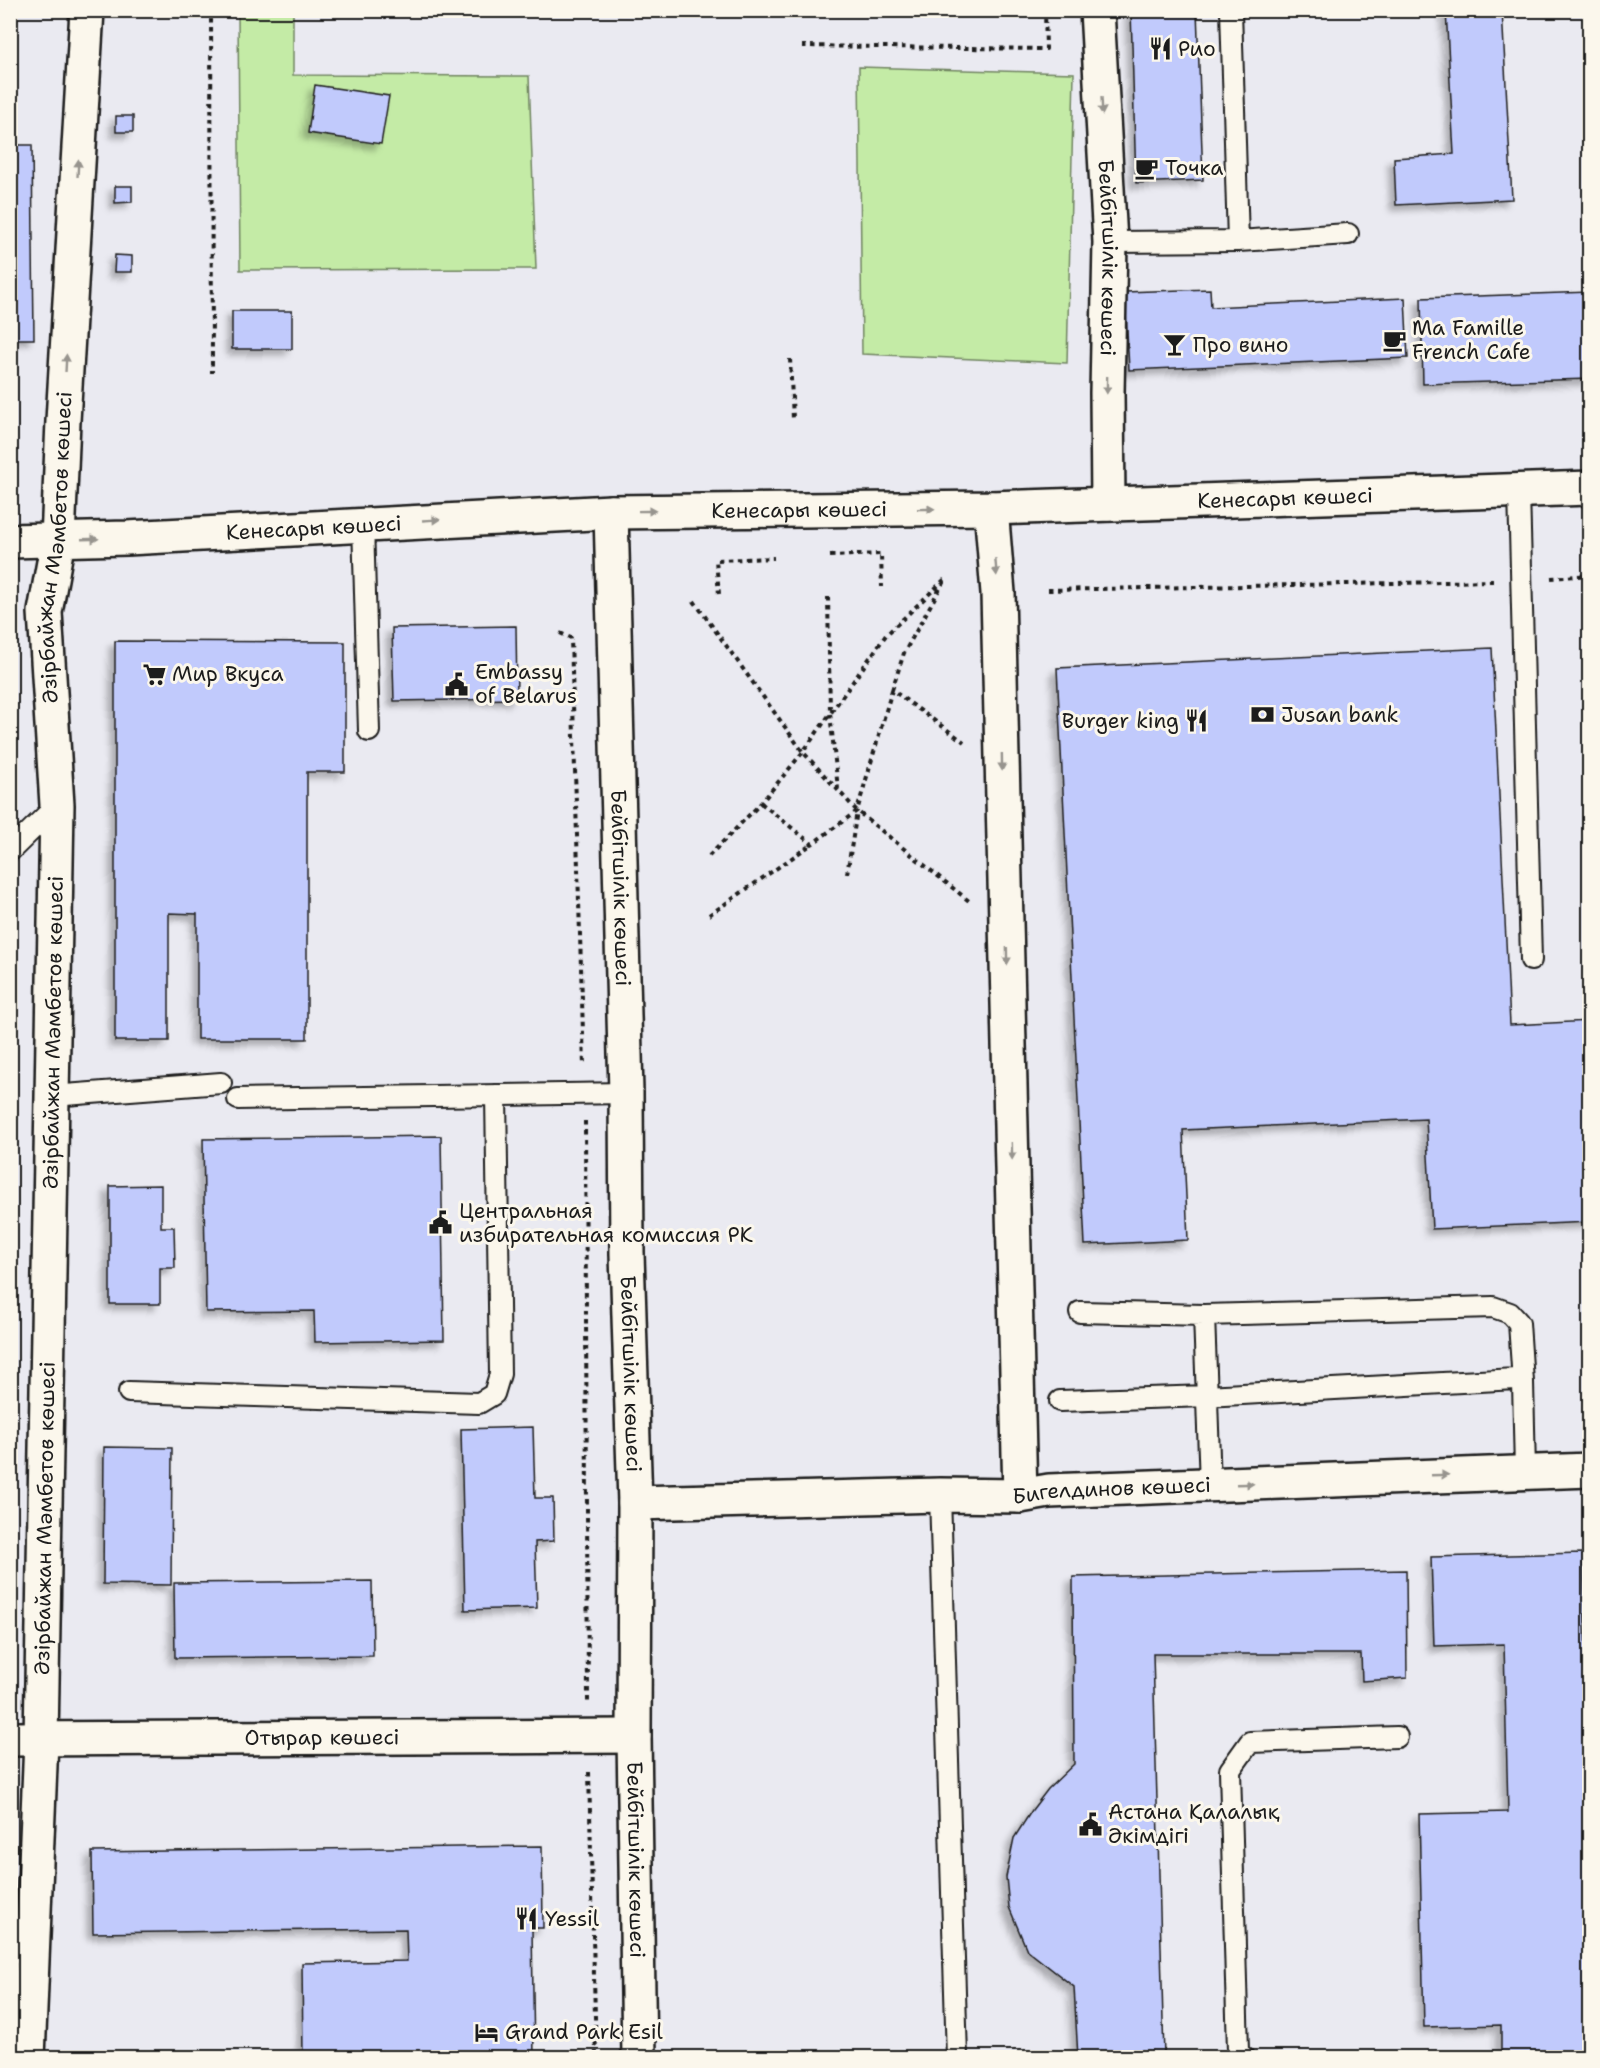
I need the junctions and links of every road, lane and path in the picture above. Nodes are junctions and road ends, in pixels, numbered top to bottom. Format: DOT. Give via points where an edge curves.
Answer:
graph roads {
  1 [pos="87,10"];
  2 [pos="211,10"];
  3 [pos="1045,10"];
  4 [pos="1097,10"];
  5 [pos="1231,10"];
  6 [pos="802,46"];
  7 [pos="1348,234"];
  8 [pos="1238,241"];
  9 [pos="1110,242"];
  10 [pos="790,359"];
  11 [pos="212,373"];
  12 [pos="793,419"];
  13 [pos="1590,488"];
  14 [pos="1519,490"];
  15 [pos="1108,504"];
  16 [pos="992,508"];
  17 [pos="611,512"];
  18 [pos="363,524"];
  19 [pos="58,540"];
  20 [pos="10,541"];
  21 [pos="830,556"];
  22 [pos="774,558"];
  23 [pos="1590,575"];
  24 [pos="1523,581"];
  25 [pos="882,587"];
  26 [pos="1048,590"];
  27 [pos="719,594"];
  28 [pos="828,597"];
  29 [pos="694,601"];
  30 [pos="560,633"];
  31 [pos="892,690"];
  32 [pos="830,713"];
  33 [pos="369,731"];
  34 [pos="965,743"];
  35 [pos="803,752"];
  36 [pos="838,790"];
  37 [pos="761,803"];
  38 [pos="57,805"];
  39 [pos="857,811"];
  40 [pos="812,844"];
  41 [pos="10,851"];
  42 [pos="709,856"];
  43 [pos="847,874"];
  44 [pos="974,905"];
  45 [pos="709,915"];
  46 [pos="1531,960"];
  47 [pos="221,1083"];
  48 [pos="626,1094"];
  49 [pos="496,1095"];
  50 [pos="584,1095"];
  51 [pos="52,1096"];
  52 [pos="238,1099"];
  53 [pos="1080,1312"];
  54 [pos="1204,1315"];
  55 [pos="1523,1382"];
  56 [pos="129,1392"];
  57 [pos="1206,1396"];
  58 [pos="1060,1401"];
  59 [pos="1590,1470"];
  60 [pos="1525,1472"];
  61 [pos="1209,1485"];
  62 [pos="940,1495"];
  63 [pos="1020,1496"];
  64 [pos="635,1503"];
  65 [pos="634,1736"];
  66 [pos="588,1737"];
  67 [pos="1397,1737"];
  68 [pos="26,1740"];
  69 [pos="28,2058"];
  70 [pos="596,2058"];
  71 [pos="639,2058"];
  72 [pos="957,2058"];
  73 [pos="1244,2058"];
  19 -- 1 [label="street, Әзірбайжан Мәмбетов көшесі, one-way"];
  2 -- 11 [label="path"];
  3 -- 6 [label="path" via="1046,49"];
  4 -- 9 [label="street, Бейбітшілік көшесі, one-way"];
  5 -- 8 [label="lane"];
  7 -- 8 [label="lane"];
  8 -- 9 [label="lane"];
  9 -- 15 [label="street, Бейбітшілік көшесі, one-way"];
  10 -- 12 [label="path"];
  13 -- 14 [label="street, Кенесары көшесі"];
  14 -- 15 [label="street, Кенесары көшесі"];
  14 -- 24 [label="lane"];
  15 -- 16 [label="street, Кенесары көшесі"];
  17 -- 16 [label="street, Кенесары көшесі, one-way"];
  16 -- 63 [label="street, one-way" via="998,593"];
  18 -- 17 [label="street, Кенесары көшесі, one-way"];
  17 -- 48 [label="street, Бейбітшілік көшесі"];
  19 -- 18 [label="street, Кенесары көшесі, one-way"];
  18 -- 33 [label="lane"];
  19 -- 20 [label="street, Кенесары көшесі"];
  19 -- 38 [label="street, Әзірбайжан Мәмбетов көшесі" via="45,612"];
  21 -- 25 [label="path" via="881,554"];
  22 -- 27 [label="path" via="716,560"];
  23 -- 24 [label="path"];
  24 -- 26 [label="path"];
  24 -- 46 [label="lane"];
  28 -- 32 [label="path"];
  29 -- 35 [label="path"];
  30 -- 50 [label="path" via="571,638"];
  31 -- 32 [label="path" via="903,653 946,578 886,635"];
  31 -- 34 [label="path"];
  31 -- 39 [label="path"];
  32 -- 35 [label="path"];
  32 -- 36 [label="path"];
  35 -- 36 [label="path"];
  35 -- 37 [label="path"];
  36 -- 39 [label="path"];
  37 -- 40 [label="path"];
  37 -- 42 [label="path"];
  38 -- 41 [label="lane"];
  38 -- 51 [label="street, Әзірбайжан Мәмбетов көшесі"];
  39 -- 40 [label="path"];
  39 -- 43 [label="path"];
  39 -- 44 [label="path"];
  40 -- 45 [label="path"];
  47 -- 51 [label="lane"];
  48 -- 50 [label="lane"];
  48 -- 64 [label="street, Бейбітшілік көшесі"];
  49 -- 50 [label="lane"];
  49 -- 52 [label="lane"];
  49 -- 56 [label="lane" via="500,1374 494,1394 479,1403"];
  50 -- 66 [label="path"];
  51 -- 68 [label="street, Әзірбайжан Мәмбетов көшесі"];
  53 -- 54 [label="lane"];
  54 -- 55 [label="lane" via="1493,1307 1510,1313 1519,1323"];
  54 -- 57 [label="lane"];
  55 -- 57 [label="lane" via="1506,1379"];
  55 -- 60 [label="lane"];
  57 -- 58 [label="lane"];
  57 -- 61 [label="lane"];
  59 -- 60 [label="street, Бигелдинов көшесі"];
  61 -- 60 [label="street, Бигелдинов көшесі, one-way"];
  61 -- 63 [label="street, Бигелдинов көшесі" via="1049,1491"];
  62 -- 63 [label="street, Бигелдинов көшесі"];
  62 -- 64 [label="street, Бигелдинов көшесі"];
  62 -- 72 [label="lane"];
  64 -- 65 [label="street, Бейбітшілік көшесі"];
  65 -- 66 [label="street, Отырар көшесі"];
  65 -- 71 [label="street, Бейбітшілік көшесі"];
  66 -- 68 [label="street, Отырар көшесі"];
  66 -- 70 [label="path"];
  67 -- 73 [label="lane" via="1250,1742 1230,1770 1238,2051"];
  68 -- 69 [label="street, Әзірбайжан Мәмбетов көшесі"];
}
